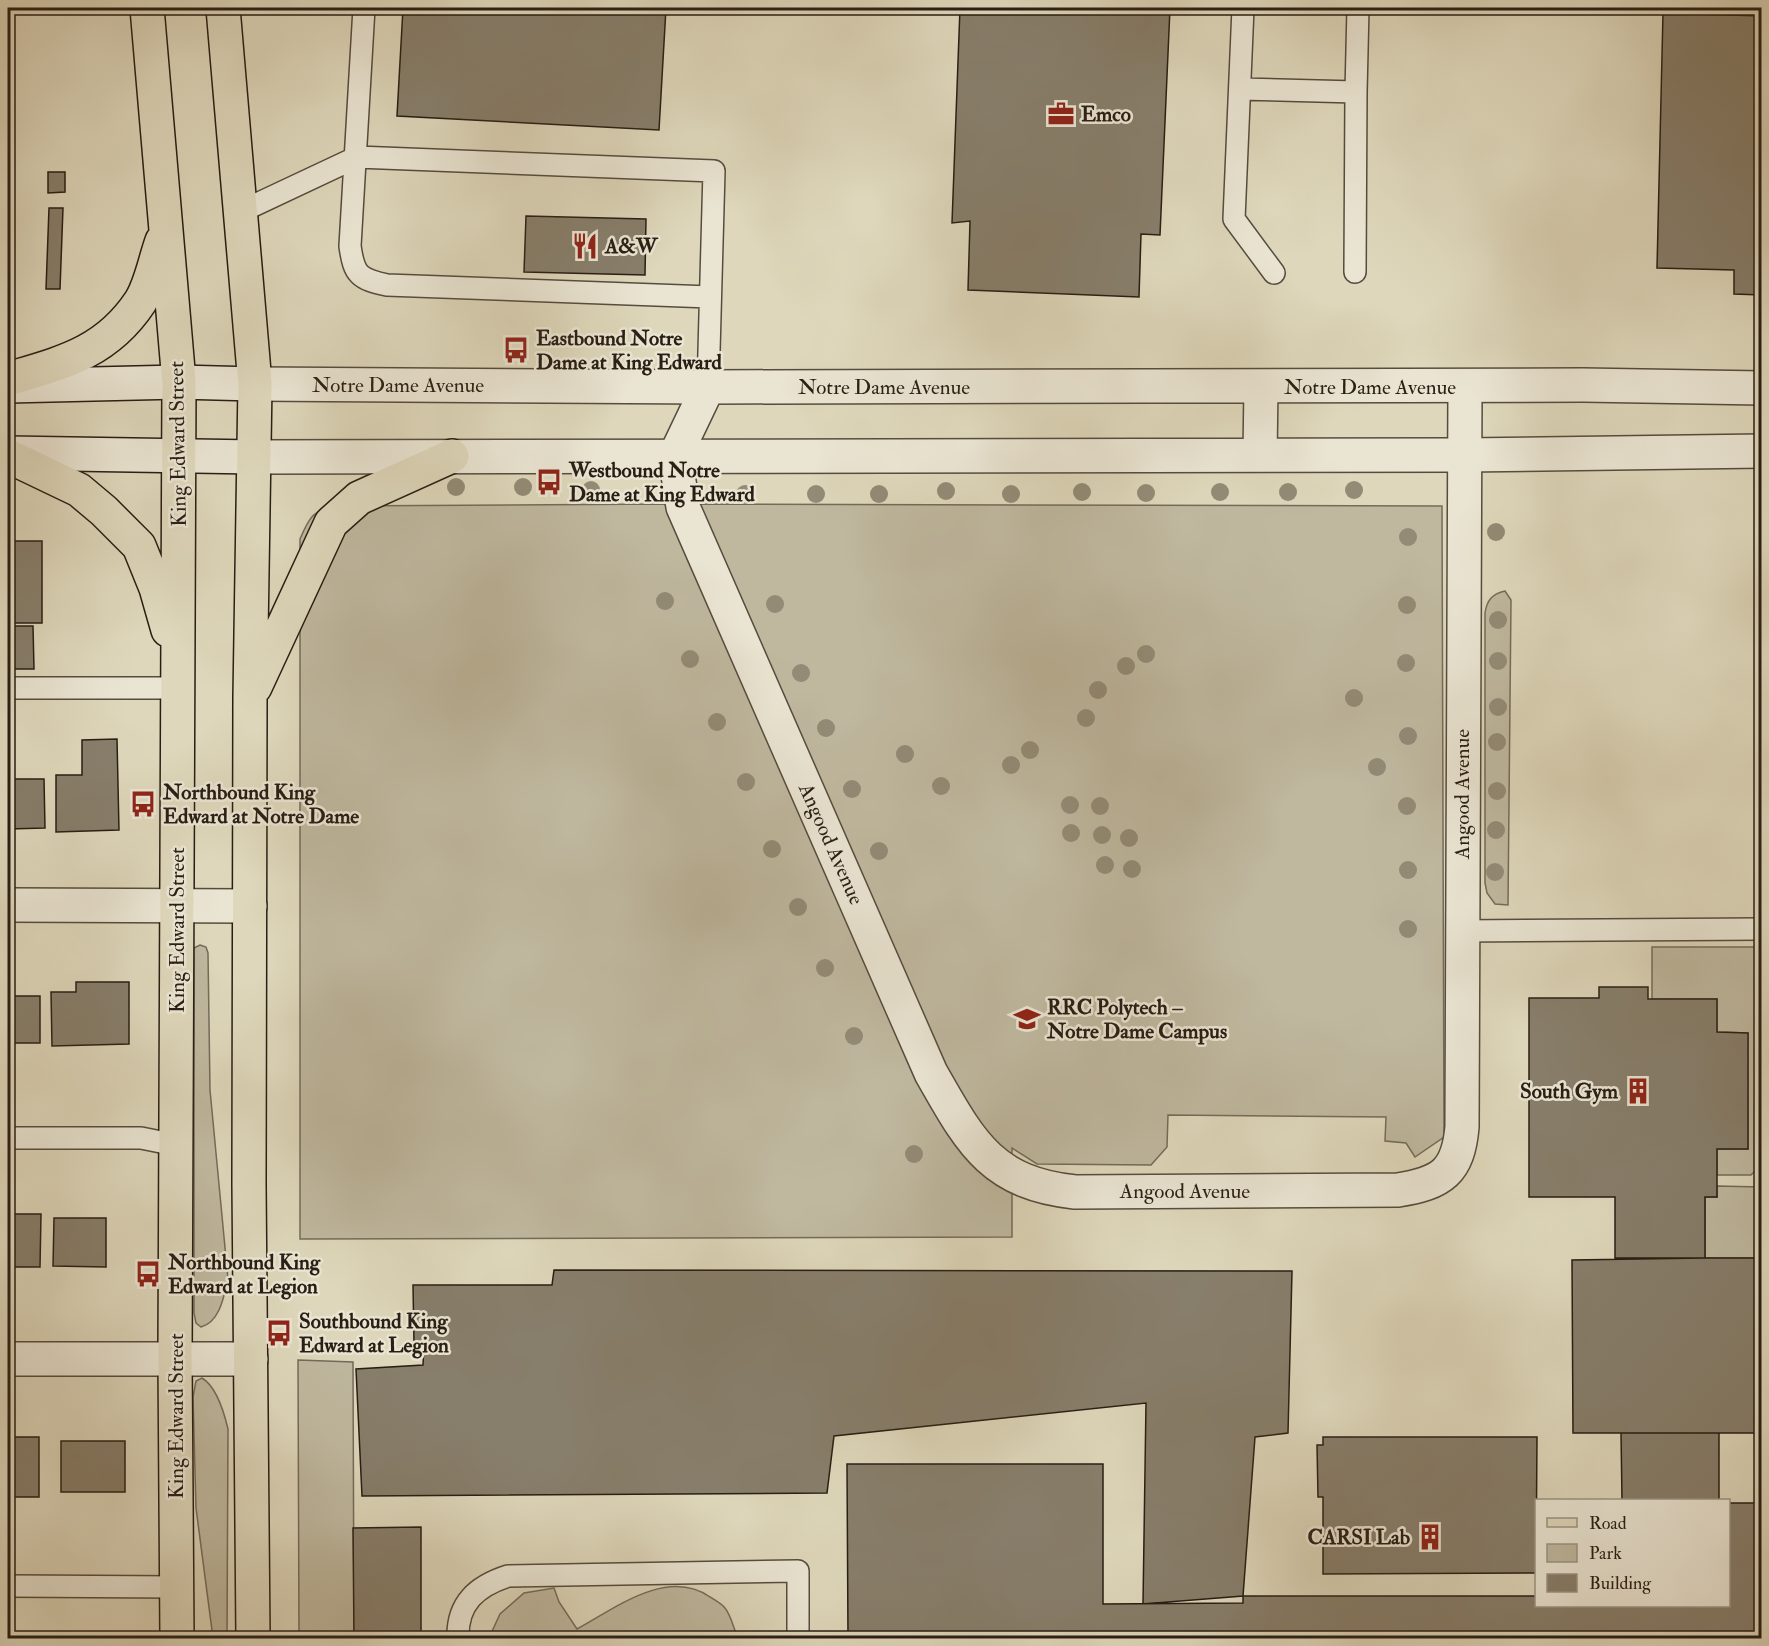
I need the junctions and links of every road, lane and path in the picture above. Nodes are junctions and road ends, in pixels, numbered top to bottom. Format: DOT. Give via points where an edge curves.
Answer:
graph roads {
  1 [pos="147,8"];
  2 [pos="223,8"];
  3 [pos="364,8"];
  4 [pos="1243,8"];
  5 [pos="1358,8"];
  6 [pos="1240,89"];
  7 [pos="1356,92"];
  8 [pos="357,157"];
  9 [pos="240,212"];
  10 [pos="165,230"];
  11 [pos="1355,272"];
  12 [pos="1274,273"];
  13 [pos="710,297"];
  14 [pos="8,379"];
  15 [pos="179,382"];
  16 [pos="255,384"];
  17 [pos="8,386"];
  18 [pos="708,387"];
  19 [pos="1261,387"];
  20 [pos="1466,387"];
  21 [pos="1761,388"];
  22 [pos="1761,451"];
  23 [pos="8,455"];
  24 [pos="180,455"];
  25 [pos="1260,455"];
  26 [pos="1466,455"];
  27 [pos="452,456"];
  28 [pos="675,456"];
  29 [pos="256,457"];
  30 [pos="177,677"];
  31 [pos="8,688"];
  32 [pos="250,697"];
  33 [pos="8,905"];
  34 [pos="177,906"];
  35 [pos="250,906"];
  36 [pos="1761,929"];
  37 [pos="1461,931"];
  38 [pos="8,1138"];
  39 [pos="176,1145"];
  40 [pos="8,1359"];
  41 [pos="175,1359"];
  42 [pos="251,1359"];
  43 [pos="8,1586"];
  44 [pos="177,1587"];
  45 [pos="177,1638"];
  46 [pos="253,1638"];
  47 [pos="458,1638"];
  48 [pos="798,1638"];
  1 -- 10 [label="main road, King Edward Street"];
  2 -- 9 [label="main road"];
  3 -- 8 [label="lane"];
  4 -- 6 [label="lane"];
  5 -- 7 [label="lane"];
  6 -- 7 [label="lane"];
  6 -- 12 [label="lane" via="1234,219"];
  7 -- 11 [label="lane"];
  8 -- 9 [label="lane"];
  8 -- 13 [label="lane" via="350,246 353,268 366,281 387,285"];
  8 -- 13 [label="lane" via="714,171"];
  9 -- 16 [label="main road"];
  10 -- 14 [label="main road" via="141,301 118,328 71,361"];
  10 -- 15 [label="main road, King Edward Street"];
  13 -- 18 [label="lane"];
  15 -- 16 [label="street, Notre Dame Avenue"];
  15 -- 17 [label="street, Notre Dame Avenue"];
  15 -- 24 [label="main road, King Edward Street"];
  16 -- 18 [label="street, Notre Dame Avenue"];
  16 -- 29 [label="main road"];
  18 -- 19 [label="street, Notre Dame Avenue"];
  18 -- 28 [label="street"];
  19 -- 20 [label="street, Notre Dame Avenue"];
  19 -- 25 [label="street"];
  20 -- 21 [label="street, Notre Dame Avenue"];
  20 -- 26 [label="street, Angood Avenue"];
  22 -- 26 [label="street"];
  23 -- 24 [label="street"];
  23 -- 30 [label="main road" via="79,490 139,546 156,588"];
  24 -- 29 [label="street"];
  24 -- 30 [label="main road, King Edward Street"];
  25 -- 26 [label="street"];
  25 -- 28 [label="street"];
  26 -- 37 [label="street, Angood Avenue"];
  27 -- 28 [label="street"];
  27 -- 29 [label="street"];
  27 -- 32 [label="main road" via="359,498 331,523"];
  28 -- 37 [label="street, Angood Avenue" via="683,507 931,1073 970,1138 1005,1171 1026,1183 1075,1192 1398,1190 1431,1181 1454,1164 1460,1148"];
  29 -- 32 [label="main road"];
  30 -- 31 [label="lane"];
  30 -- 34 [label="main road, King Edward Street"];
  32 -- 35 [label="main road"];
  33 -- 34 [label="street"];
  34 -- 35 [label="street"];
  34 -- 39 [label="main road, King Edward Street"];
  35 -- 42 [label="main road"];
  36 -- 37 [label="lane"];
  38 -- 39 [label="lane" via="141,1138"];
  39 -- 41 [label="main road, King Edward Street"];
  40 -- 41 [label="street"];
  41 -- 42 [label="street"];
  41 -- 44 [label="main road, King Edward Street"];
  42 -- 46 [label="main road"];
  43 -- 44 [label="lane"];
  44 -- 45 [label="main road, King Edward Street"];
  47 -- 48 [label="lane" via="466,1603 486,1583 508,1575 798,1571"];
}
